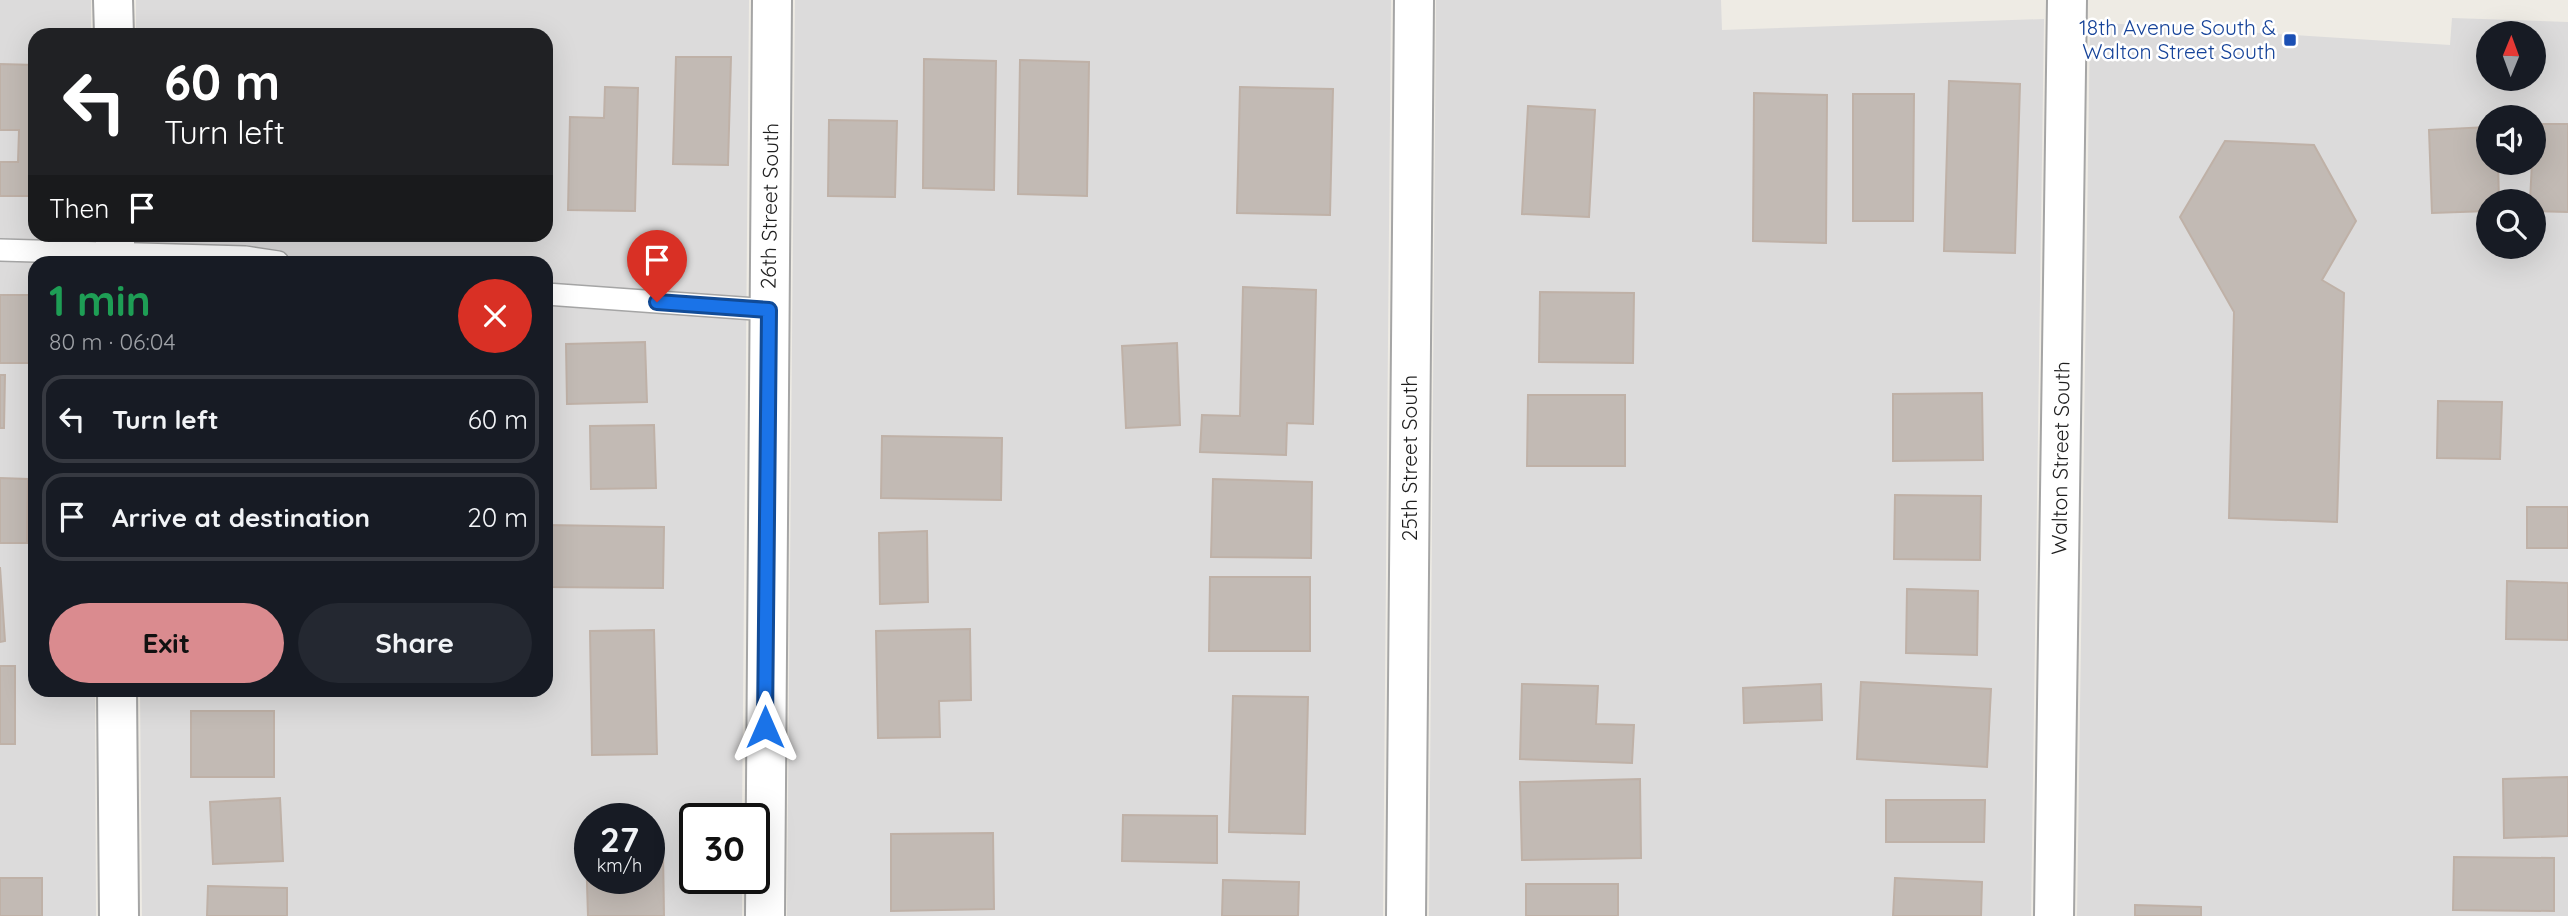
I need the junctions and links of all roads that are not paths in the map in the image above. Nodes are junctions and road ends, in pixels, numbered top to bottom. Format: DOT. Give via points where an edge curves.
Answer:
graph roads {
  1 [pos="113,0"];
  2 [pos="772,0"];
  3 [pos="1414,0"];
  4 [pos="2067,0"];
  5 [pos="114,28"];
  6 [pos="115,249"];
  7 [pos="0,250"];
  8 [pos="229,256"];
  9 [pos="553,295"];
  10 [pos="769,310"];
  11 [pos="117,697"];
  12 [pos="119,916"];
  13 [pos="765,916"];
  14 [pos="1406,916"];
  15 [pos="2054,916"];
  1 -- 5 [label="street"];
  2 -- 10 [label="street, 26th Street South"];
  3 -- 14 [label="street, 25th Street South"];
  4 -- 15 [label="street, Walton Street South"];
  6 -- 7 [label="lane"];
  6 -- 8 [label="lane"];
  9 -- 10 [label="lane"];
  10 -- 13 [label="street, 26th Street South"];
  11 -- 12 [label="street"];
}
